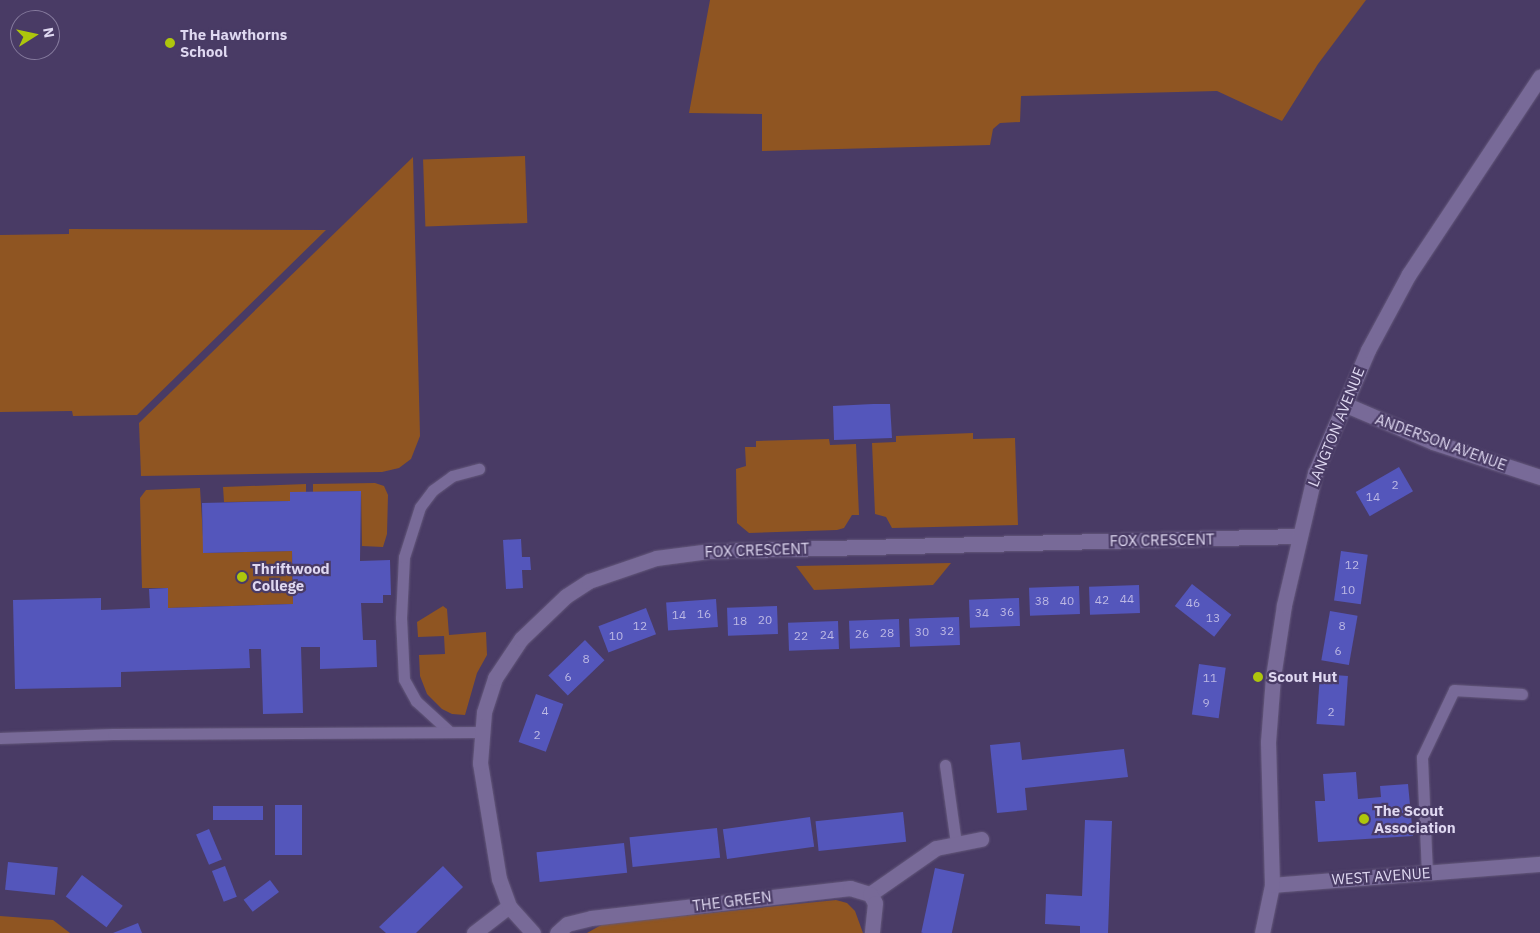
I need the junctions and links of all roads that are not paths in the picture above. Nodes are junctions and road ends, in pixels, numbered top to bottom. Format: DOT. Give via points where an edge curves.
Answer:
graph roads {
  1 [pos="1540,77"];
  2 [pos="1344,404"];
  3 [pos="479,469"];
  4 [pos="1540,477"];
  5 [pos="1299,536"];
  6 [pos="1522,694"];
  7 [pos="450,732"];
  8 [pos="481,732"];
  9 [pos="0,738"];
  10 [pos="945,765"];
  11 [pos="981,839"];
  12 [pos="956,843"];
  13 [pos="1540,864"];
  14 [pos="1427,873"];
  15 [pos="1272,885"];
  16 [pos="870,894"];
  17 [pos="509,906"];
  18 [pos="474,933"];
  19 [pos="533,933"];
  20 [pos="557,933"];
  21 [pos="872,933"];
  22 [pos="1262,933"];
  1 -- 2 [label="street, LANGTON AVENUE" via="1408,274"];
  2 -- 4 [label="street, ANDERSON AVENUE" via="1433,442"];
  2 -- 5 [label="street, LANGTON AVENUE" via="1315,473"];
  3 -- 7 [label="lane" via="452,476 433,490 420,507 404,557 401,618 404,679 416,701"];
  5 -- 8 [label="street, FOX CRESCENT" via="709,551 656,558 589,581 545,614 521,639 495,678"];
  5 -- 15 [label="street, LANGTON AVENUE" via="1273,677 1268,742"];
  6 -- 14 [label="lane" via="1454,690 1422,757"];
  7 -- 8 [label="lane"];
  7 -- 9 [label="lane"];
  8 -- 17 [label="street, FOX CRESCENT" via="480,763 485,804 499,879"];
  10 -- 12 [label="lane"];
  11 -- 12 [label="street"];
  12 -- 16 [label="street" via="917,858"];
  13 -- 14 [label="street, WEST AVENUE"];
  14 -- 15 [label="street, WEST AVENUE"];
  15 -- 22 [label="street"];
  16 -- 20 [label="street, THE GREEN" via="850,888 591,918 567,924"];
  16 -- 21 [label="street" via="876,914"];
  17 -- 18 [label="street"];
  17 -- 19 [label="street"];
}
